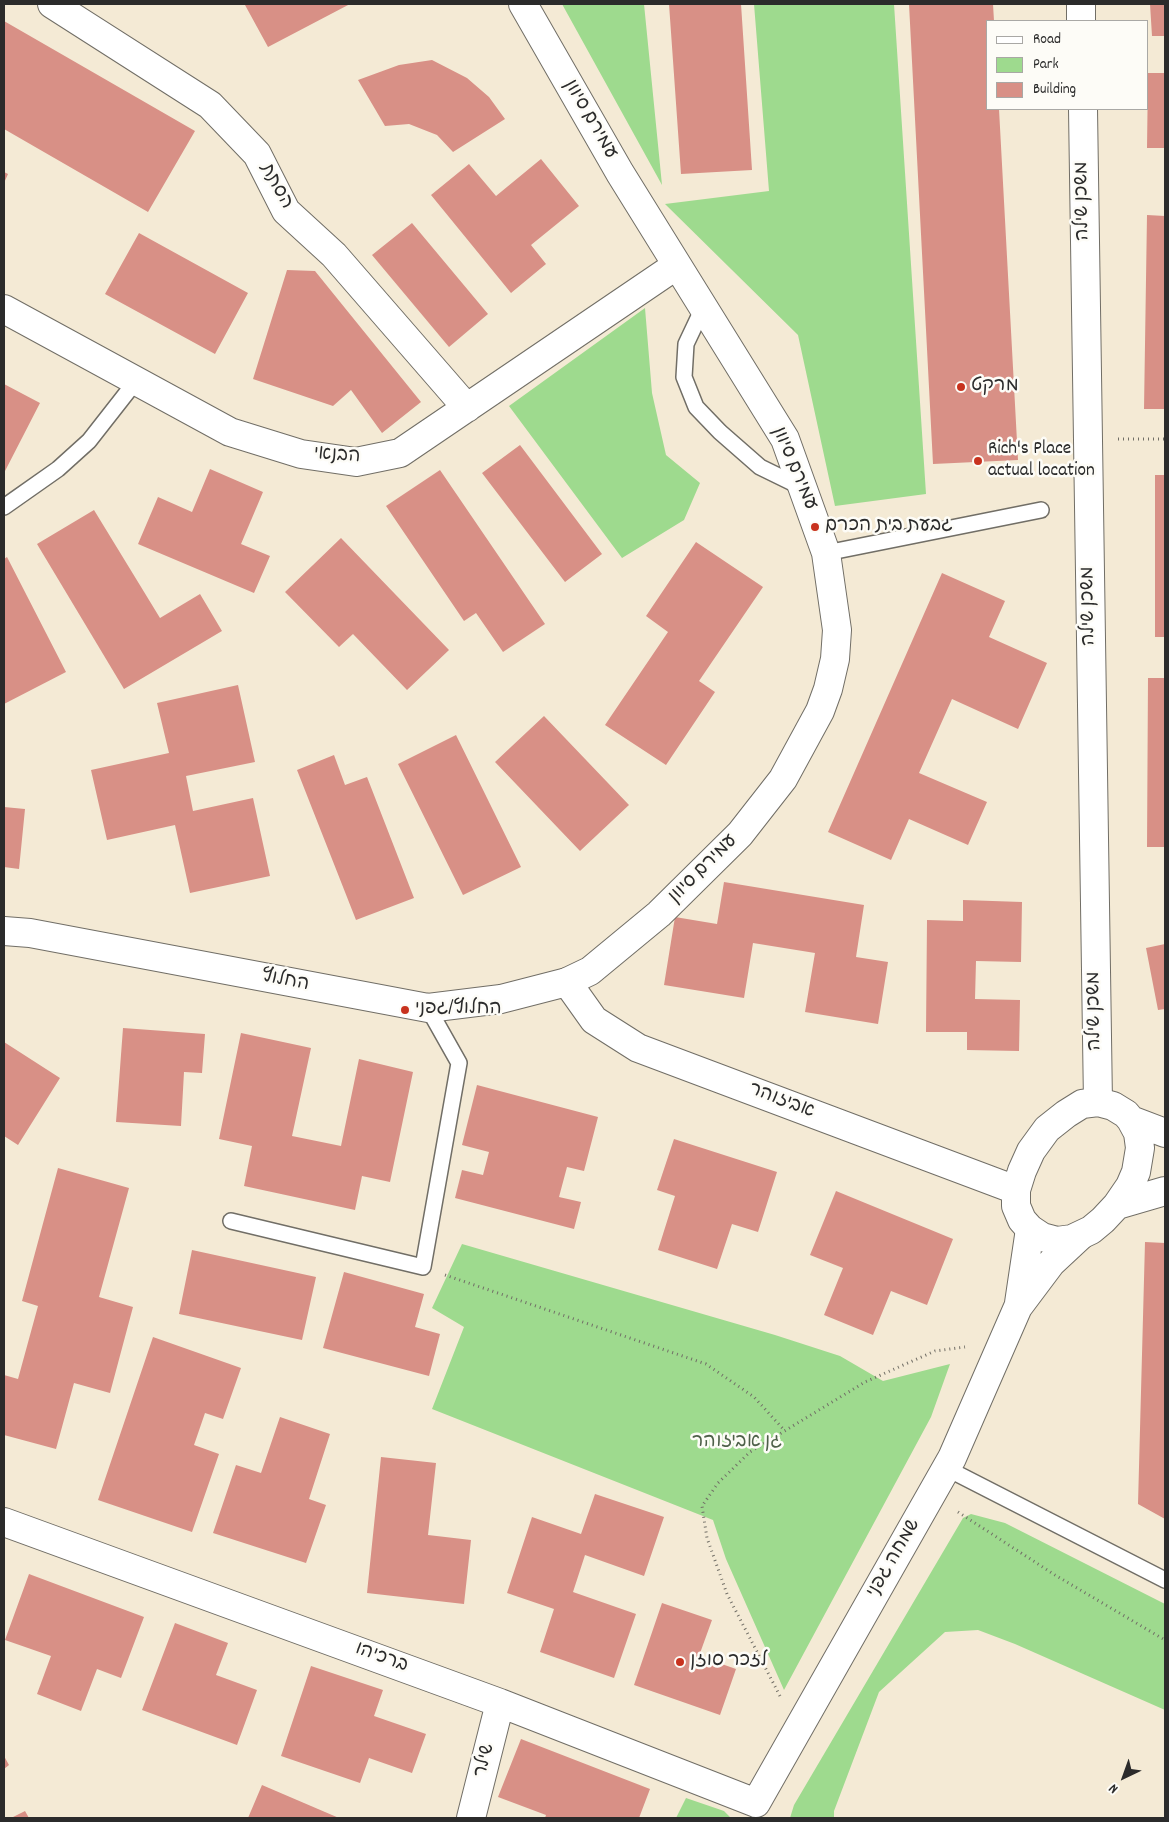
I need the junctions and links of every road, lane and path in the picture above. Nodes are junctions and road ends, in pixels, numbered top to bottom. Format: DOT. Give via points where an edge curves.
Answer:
graph roads {
  1 [pos="52,4"];
  2 [pos="523,4"];
  3 [pos="1081,4"];
  4 [pos="1081,20"];
  5 [pos="1083,110"];
  6 [pos="677,266"];
  7 [pos="703,308"];
  8 [pos="4,309"];
  9 [pos="136,381"];
  10 [pos="467,408"];
  11 [pos="1165,439"];
  12 [pos="1088,440"];
  13 [pos="802,488"];
  14 [pos="4,507"];
  15 [pos="1041,510"];
  16 [pos="826,553"];
  17 [pos="4,931"];
  18 [pos="567,982"];
  19 [pos="428,1008"];
  20 [pos="1098,1102"];
  21 [pos="1131,1120"];
  22 [pos="1165,1133"];
  23 [pos="1016,1190"];
  24 [pos="1165,1191"];
  25 [pos="1117,1204"];
  26 [pos="231,1221"];
  27 [pos="1030,1229"];
  28 [pos="1080,1236"];
  29 [pos="423,1267"];
  30 [pos="1018,1307"];
  31 [pos="1003,1342"];
  32 [pos="784,1431"];
  33 [pos="946,1468"];
  34 [pos="931,1494"];
  35 [pos="4,1522"];
  36 [pos="1165,1580"];
  37 [pos="1165,1640"];
  38 [pos="500,1703"];
  39 [pos="797,1730"];
  40 [pos="758,1810"];
  41 [pos="472,1818"];
  1 -- 10 [label="street, הסתת" via="210,105 257,154 286,211 334,255"];
  2 -- 6 [label="street, עמירם סיוון"];
  3 -- 4 [label="street"];
  5 -- 12 [label="street, משכן שילה"];
  6 -- 7 [label="street, עמירם סיוון"];
  6 -- 10 [label="street, הבנאי"];
  7 -- 13 [label="street, עמירם סיוון" via="785,439"];
  7 -- 13 [label="lane" via="686,344 684,376 696,407 760,467"];
  8 -- 9 [label="street, הבנאי"];
  9 -- 10 [label="street, הבנאי" via="230,432 301,454 356,462 400,453"];
  9 -- 14 [label="lane" via="89,441 58,469"];
  11 -- 12 [label="path"];
  12 -- 20 [label="street, משכן שילה"];
  13 -- 16 [label="street, עמירם סיוון"];
  15 -- 16 [label="lane"];
  16 -- 18 [label="street, עמירם סיוון" via="838,630 835,659 820,711 783,779 740,834 659,914 590,972"];
  17 -- 19 [label="street, החלוץ"];
  18 -- 19 [label="street, החלוץ" via="501,999"];
  18 -- 23 [label="street, אביזוהר" via="594,1020 638,1048"];
  19 -- 29 [label="lane" via="458,1063"];
  20 -- 21 [label="street" via="1113,1106"];
  20 -- 23 [label="street" via="1082,1104 1047,1130 1031,1151"];
  21 -- 22 [label="street"];
  21 -- 25 [label="street" via="1138,1133 1140,1148 1136,1172"];
  23 -- 27 [label="street" via="1016,1206"];
  24 -- 25 [label="street"];
  25 -- 28 [label="street" via="1103,1220"];
  26 -- 29 [label="lane"];
  27 -- 28 [label="street" via="1057,1241"];
  27 -- 30 [label="street, שמחה גפני"];
  28 -- 30 [label="street, שמחה גפני" via="1051,1263"];
  29 -- 32 [label="path" via="706,1364 754,1397"];
  30 -- 31 [label="street, שמחה גפני"];
  31 -- 32 [label="path" via="935,1351 865,1382"];
  31 -- 33 [label="street, שמחה גפני"];
  32 -- 39 [label="path" via="750,1452 718,1483 702,1506 707,1538 726,1594"];
  33 -- 34 [label="street, שמחה גפני"];
  33 -- 36 [label="lane"];
  34 -- 37 [label="path" via="1055,1575"];
  34 -- 39 [label="street, שמחה גפני"];
  35 -- 38 [label="street, ברכיהו"];
  38 -- 40 [label="street, ברכיהו"];
  38 -- 41 [label="street, שילר"];
  39 -- 40 [label="street, שמחה גפני"];
}
